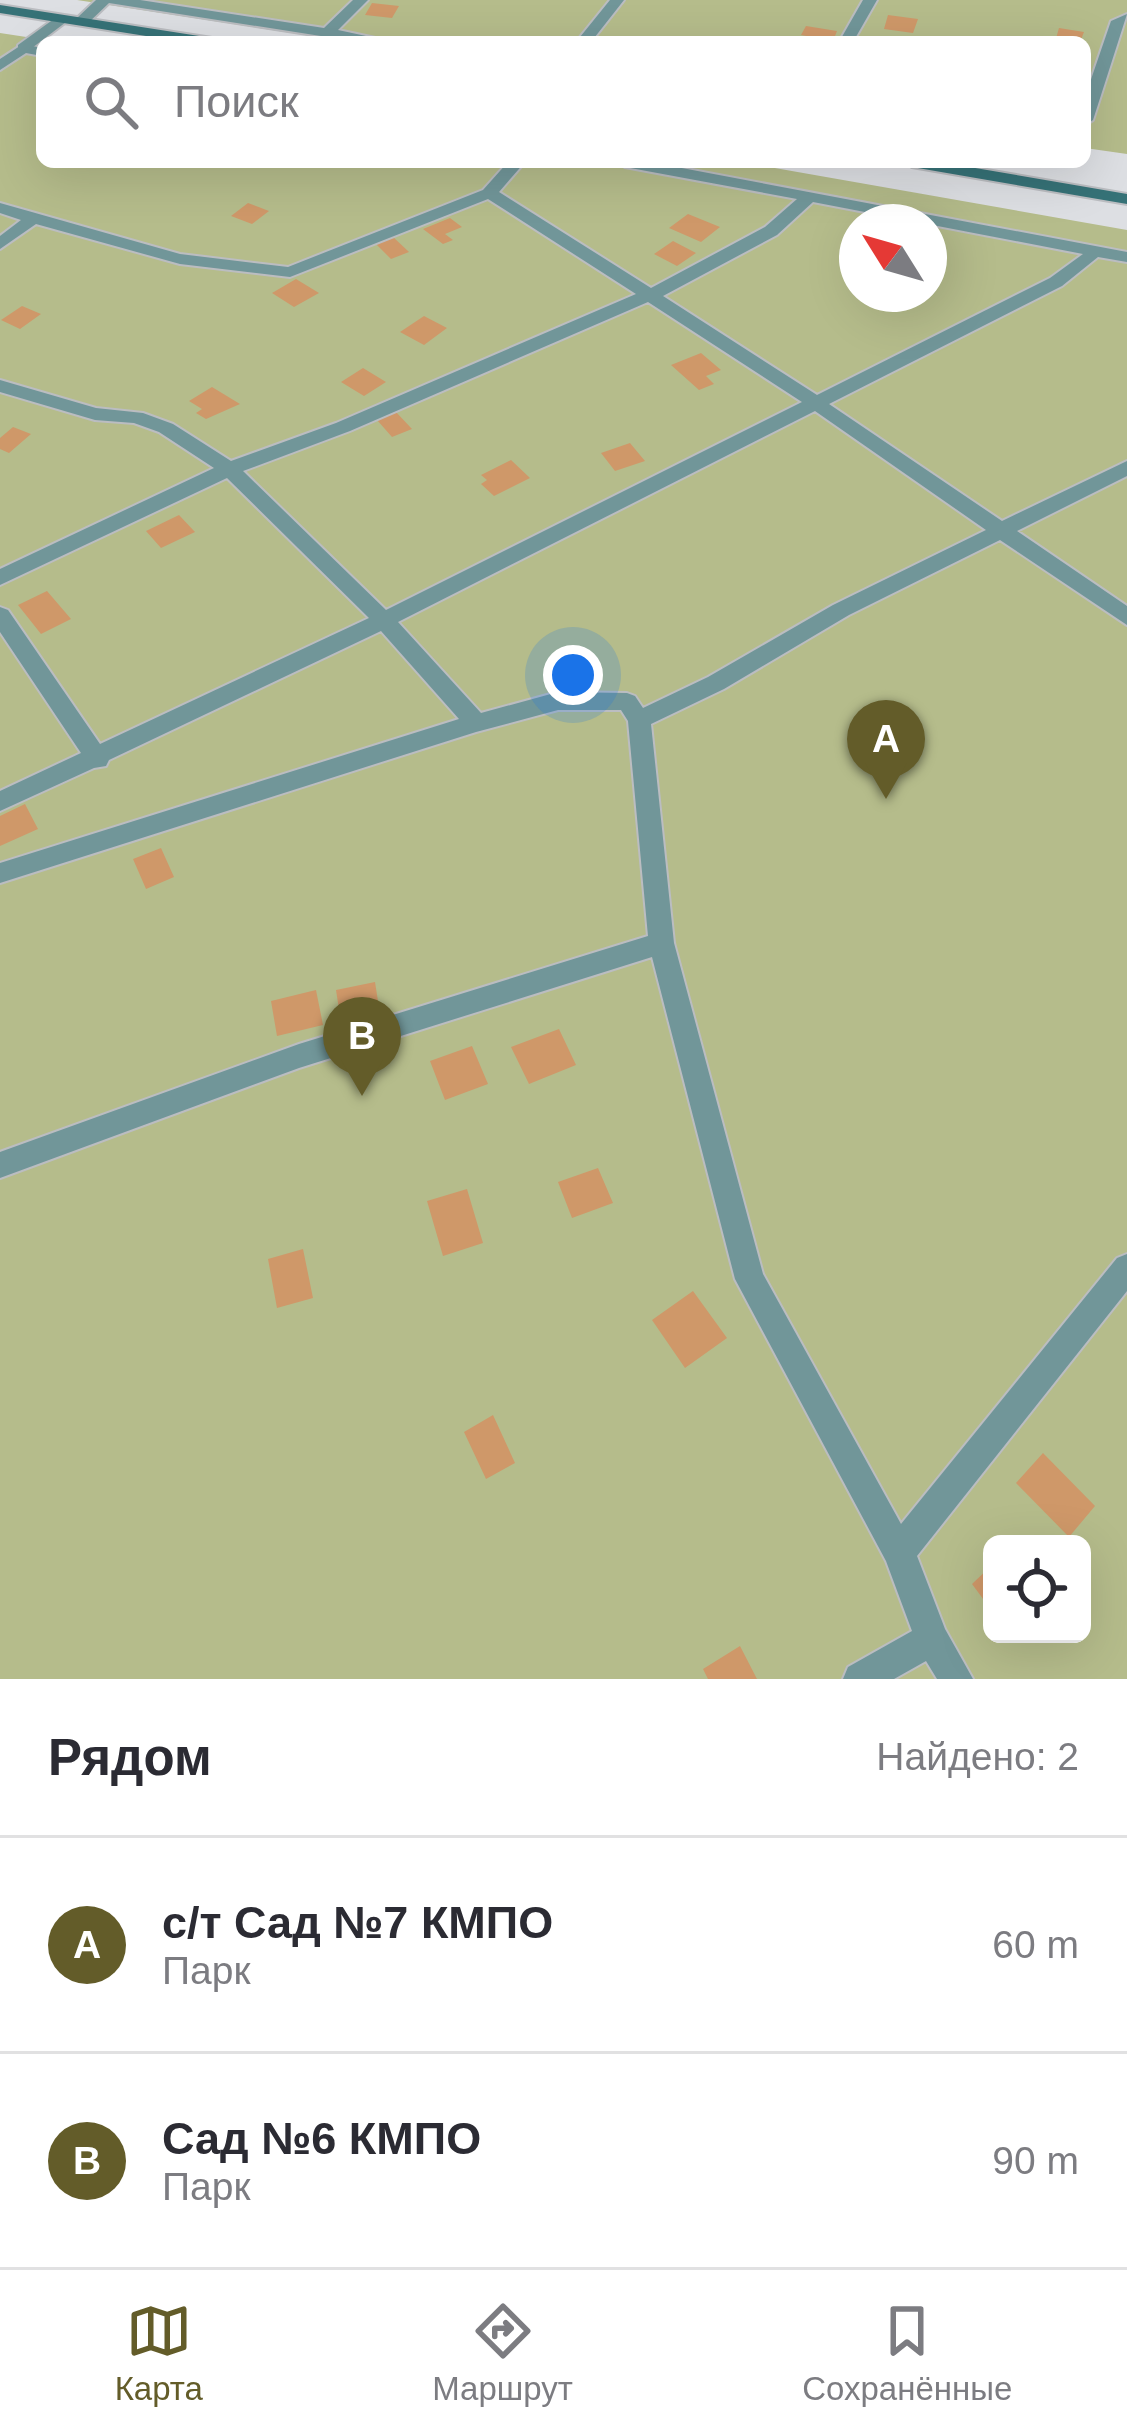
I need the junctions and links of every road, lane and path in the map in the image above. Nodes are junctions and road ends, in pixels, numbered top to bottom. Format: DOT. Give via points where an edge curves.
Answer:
graph roads {
  1 [pos="104,0"];
  2 [pos="113,0"];
  3 [pos="361,0"];
  4 [pos="616,0"];
  5 [pos="870,0"];
  6 [pos="0,9"];
  7 [pos="1127,18"];
  8 [pos="63,19"];
  9 [pos="81,22"];
  10 [pos="327,33"];
  11 [pos="40,36"];
  12 [pos="173,36"];
  13 [pos="347,36"];
  14 [pos="588,36"];
  15 [pos="849,36"];
  16 [pos="36,39"];
  17 [pos="0,44"];
  18 [pos="23,48"];
  19 [pos="36,51"];
  20 [pos="0,66"];
  21 [pos="1091,102"];
  22 [pos="512,168"];
  23 [pos="655,168"];
  24 [pos="947,168"];
  25 [pos="489,193"];
  26 [pos="807,199"];
  27 [pos="1127,199"];
  28 [pos="0,208"];
  29 [pos="34,218"];
  30 [pos="0,244"];
  31 [pos="1090,257"];
  32 [pos="1127,257"];
  33 [pos="646,293"];
  34 [pos="0,386"];
  35 [pos="815,402"];
  36 [pos="1127,468"];
  37 [pos="230,469"];
  38 [pos="1004,529"];
  39 [pos="0,578"];
  40 [pos="0,615"];
  41 [pos="1127,617"];
  42 [pos="383,620"];
  43 [pos="639,720"];
  44 [pos="476,723"];
  45 [pos="98,760"];
  46 [pos="0,802"];
  47 [pos="65,853"];
  48 [pos="0,862"];
  49 [pos="0,873"];
  50 [pos="661,944"];
  51 [pos="0,1165"];
  52 [pos="1127,1268"];
  53 [pos="899,1552"];
  54 [pos="932,1639"];
  55 [pos="860,1679"];
  56 [pos="956,1679"];
  1 -- 9 [label="street"];
  2 -- 10 [label="street"];
  3 -- 10 [label="street"];
  4 -- 14 [label="street"];
  5 -- 15 [label="street"];
  6 -- 8 [label="main road"];
  7 -- 21 [label="street" via="1118,21"];
  8 -- 9 [label="main road"];
  8 -- 11 [label="street"];
  9 -- 12 [label="main road"];
  10 -- 13 [label="street"];
  16 -- 18 [label="street"];
  17 -- 18 [label="street"];
  18 -- 19 [label="street"];
  18 -- 20 [label="street"];
  22 -- 25 [label="street"];
  23 -- 26 [label="street"];
  24 -- 27 [label="main road"];
  25 -- 29 [label="street" via="290,272 169,254"];
  25 -- 33 [label="street"];
  26 -- 32 [label="street"];
  26 -- 33 [label="street" via="771,231"];
  28 -- 29 [label="street"];
  29 -- 30 [label="street"];
  31 -- 35 [label="street" via="1056,282"];
  33 -- 35 [label="street"];
  33 -- 37 [label="street"];
  34 -- 37 [label="street" via="94,415 136,417"];
  35 -- 38 [label="street"];
  35 -- 42 [label="street"];
  36 -- 38 [label="street"];
  37 -- 39 [label="street"];
  37 -- 42 [label="street"];
  38 -- 41 [label="street"];
  38 -- 43 [label="street"];
  40 -- 45 [label="street"];
  42 -- 44 [label="street"];
  42 -- 45 [label="street"];
  43 -- 44 [label="street" via="627,702 558,701"];
  43 -- 50 [label="street"];
  44 -- 47 [label="street"];
  45 -- 46 [label="street"];
  47 -- 48 [label="street"];
  47 -- 49 [label="street"];
  50 -- 51 [label="street" via="299,1056"];
  50 -- 53 [label="street" via="750,1279"];
  52 -- 53 [label="street"];
  53 -- 54 [label="street"];
  54 -- 55 [label="street"];
  54 -- 56 [label="street"];
}
